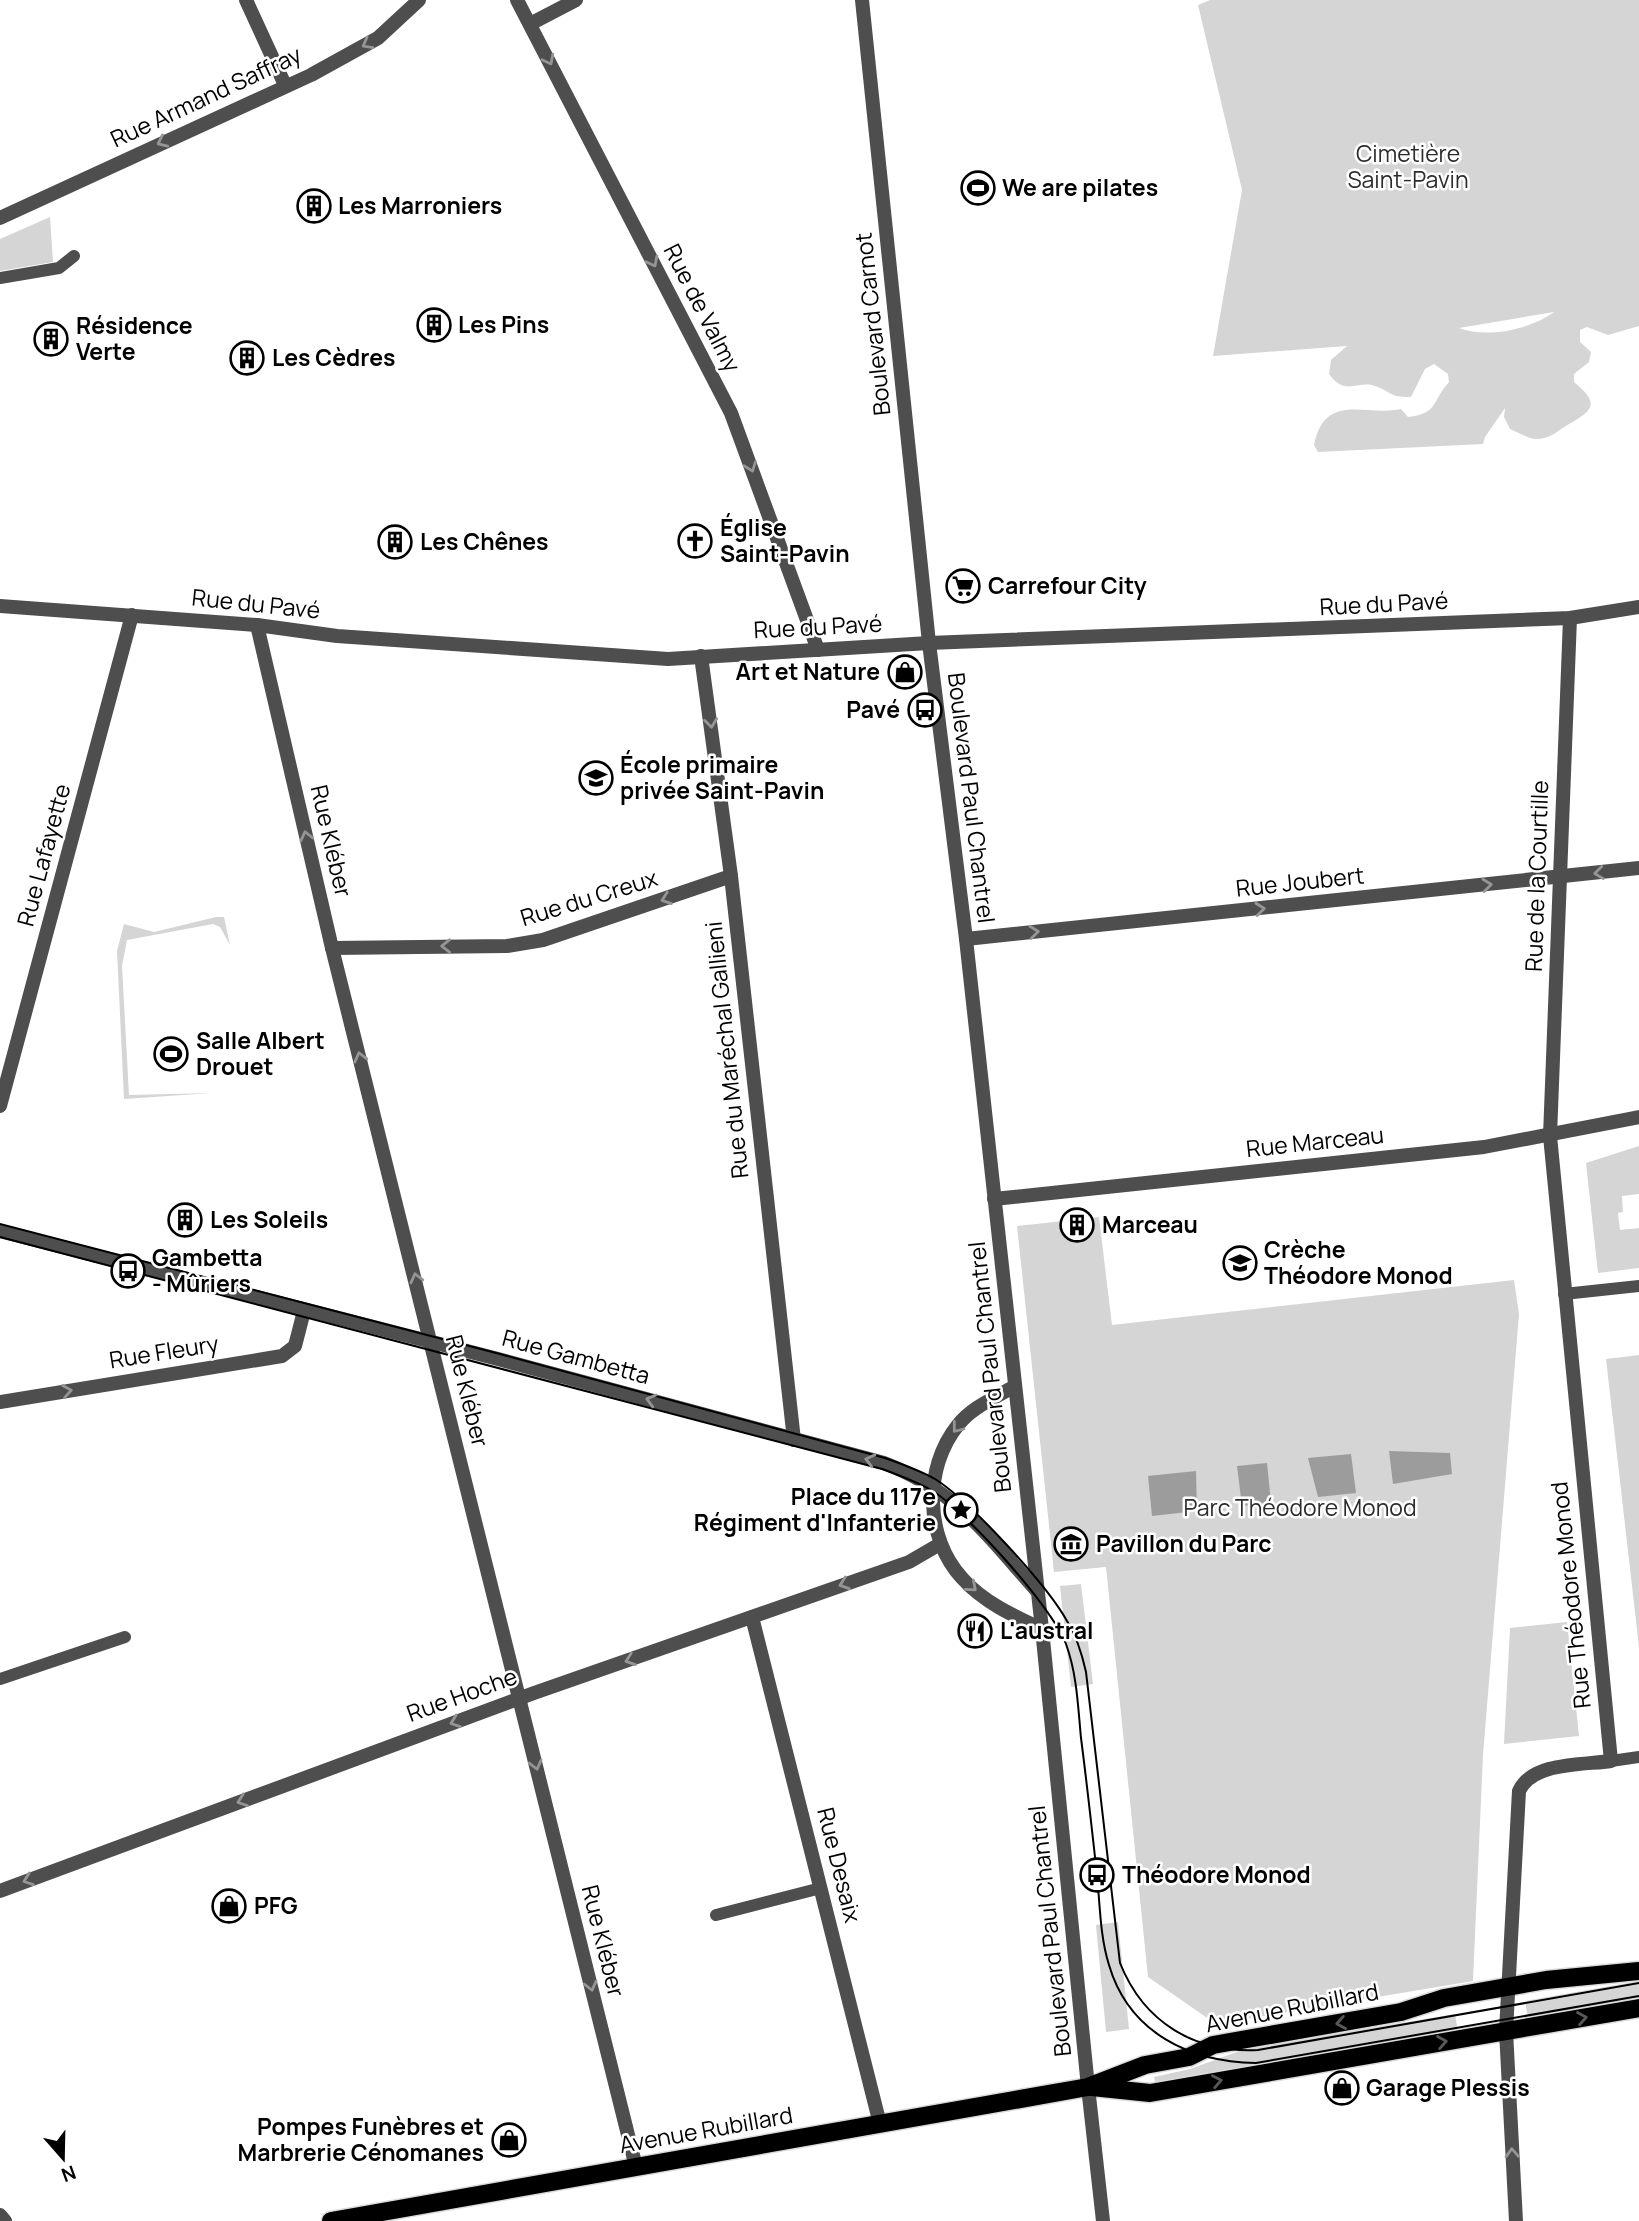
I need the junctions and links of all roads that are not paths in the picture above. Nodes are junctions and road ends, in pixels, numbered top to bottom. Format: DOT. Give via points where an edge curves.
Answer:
graph roads {
  1 [pos="246,0"];
  2 [pos="419,0"];
  3 [pos="517,0"];
  4 [pos="576,0"];
  5 [pos="862,0"];
  6 [pos="530,24"];
  7 [pos="285,85"];
  8 [pos="0,218"];
  9 [pos="74,256"];
  10 [pos="0,278"];
  11 [pos="0,606"];
  12 [pos="1639,607"];
  13 [pos="132,615"];
  14 [pos="1570,618"];
  15 [pos="257,625"];
  16 [pos="929,643"];
  17 [pos="818,650"];
  18 [pos="701,656"];
  19 [pos="1639,868"];
  20 [pos="731,876"];
  21 [pos="1560,878"];
  22 [pos="966,939"];
  23 [pos="332,948"];
  24 [pos="0,1106"];
  25 [pos="1639,1117"];
  26 [pos="1550,1136"];
  27 [pos="995,1199"];
  28 [pos="0,1231"];
  29 [pos="1639,1286"];
  30 [pos="1564,1294"];
  31 [pos="304,1311"];
  32 [pos="432,1344"];
  33 [pos="1015,1386"];
  34 [pos="0,1402"];
  35 [pos="794,1440"];
  36 [pos="933,1485"];
  37 [pos="940,1544"];
  38 [pos="1037,1591"];
  39 [pos="752,1617"];
  40 [pos="1042,1629"];
  41 [pos="125,1637"];
  42 [pos="0,1679"];
  43 [pos="519,1699"];
  44 [pos="1639,1757"];
  45 [pos="1611,1761"];
  46 [pos="821,1888"];
  47 [pos="0,1891"];
  48 [pos="716,1915"];
  49 [pos="1639,1971"];
  50 [pos="1508,1983"];
  51 [pos="1639,2008"];
  52 [pos="1506,2031"];
  53 [pos="1088,2087"];
  54 [pos="880,2124"];
  55 [pos="636,2167"];
  56 [pos="0,2215"];
  57 [pos="5,2221"];
  58 [pos="331,2221"];
  59 [pos="1103,2221"];
  60 [pos="1516,2221"];
  1 -- 7 [label="street"];
  2 -- 7 [label="street, Rue Armand Saffray, one-way" via="378,38"];
  3 -- 6 [label="street, Rue de Valmy"];
  4 -- 6 [label="street"];
  5 -- 16 [label="street, Boulevard Carnot"];
  6 -- 17 [label="street, Rue de Valmy, one-way" via="731,413"];
  7 -- 8 [label="street, Rue Armand Saffray, one-way"];
  9 -- 10 [label="lane" via="59,268"];
  11 -- 13 [label="street, Rue du Pavé"];
  12 -- 14 [label="street, Rue du Pavé"];
  13 -- 15 [label="street, Rue du Pavé"];
  13 -- 24 [label="street, Rue Lafayette"];
  14 -- 16 [label="street, Rue du Pavé"];
  14 -- 21 [label="street, Rue de la Courtille"];
  15 -- 18 [label="street, Rue du Pavé" via="337,636 620,656"];
  23 -- 15 [label="street, Rue Kléber, one-way"];
  16 -- 17 [label="street, Rue du Pavé"];
  16 -- 22 [label="street, Boulevard Paul Chantrel"];
  17 -- 18 [label="street, Rue du Pavé"];
  18 -- 20 [label="street, Rue du Maréchal Gallieni, one-way"];
  19 -- 21 [label="street, Rue Joubert, one-way"];
  20 -- 23 [label="street, Rue du Creux, one-way" via="543,940 507,946"];
  20 -- 35 [label="street, Rue du Maréchal Gallieni"];
  22 -- 21 [label="street, Rue Joubert, one-way"];
  21 -- 26 [label="street, Rue de la Courtille"];
  22 -- 27 [label="street, Boulevard Paul Chantrel"];
  32 -- 23 [label="street, Rue Kléber, one-way"];
  25 -- 26 [label="street, Rue Marceau"];
  26 -- 27 [label="street, Rue Marceau"];
  26 -- 30 [label="street, Rue Théodore Monod"];
  27 -- 33 [label="street, Boulevard Paul Chantrel"];
  28 -- 31 [label="street, Rue Gambetta"];
  29 -- 30 [label="lane"];
  30 -- 45 [label="street, Rue Théodore Monod"];
  31 -- 32 [label="street, Rue Gambetta"];
  34 -- 31 [label="street, Rue Fleury, one-way" via="282,1356 295,1346"];
  35 -- 32 [label="street, Rue Gambetta, one-way"];
  32 -- 43 [label="street, Rue Kléber"];
  33 -- 36 [label="street, one-way" via="957,1426"];
  33 -- 38 [label="street, Boulevard Paul Chantrel"];
  36 -- 35 [label="street, Rue Gambetta, one-way" via="884,1463"];
  36 -- 37 [label="street" via="933,1516"];
  36 -- 38 [label="street, Rue Gambetta" via="988,1535"];
  37 -- 39 [label="street, Rue Hoche, one-way" via="909,1562"];
  37 -- 40 [label="street, one-way" via="949,1562 975,1591"];
  38 -- 40 [label="street, Boulevard Paul Chantrel"];
  39 -- 43 [label="street, Rue Hoche, one-way"];
  39 -- 46 [label="street, Rue Desaix"];
  40 -- 53 [label="street, Boulevard Paul Chantrel"];
  41 -- 42 [label="lane"];
  43 -- 47 [label="street, Rue Hoche, one-way"];
  43 -- 55 [label="street, Rue Kléber, one-way"];
  44 -- 45 [label="lane"];
  45 -- 50 [label="street" via="1538,1772 1520,1788"];
  46 -- 48 [label="lane"];
  46 -- 54 [label="street, Rue Desaix"];
  49 -- 50 [label="main road, Avenue Rubillard"];
  50 -- 52 [label="street"];
  50 -- 53 [label="main road, Avenue Rubillard, one-way" via="1401,2012 1213,2045 1189,2057 1145,2065"];
  52 -- 51 [label="main road, Avenue Rubillard, one-way"];
  53 -- 52 [label="main road, Avenue Rubillard, one-way" via="1150,2094"];
  60 -- 52 [label="street, one-way"];
  53 -- 54 [label="main road, Avenue Rubillard"];
  53 -- 59 [label="street, Boulevard Paul Chantrel"];
  54 -- 55 [label="main road, Avenue Rubillard"];
  55 -- 58 [label="main road, Avenue Rubillard"];
  56 -- 57 [label="street"];
}
